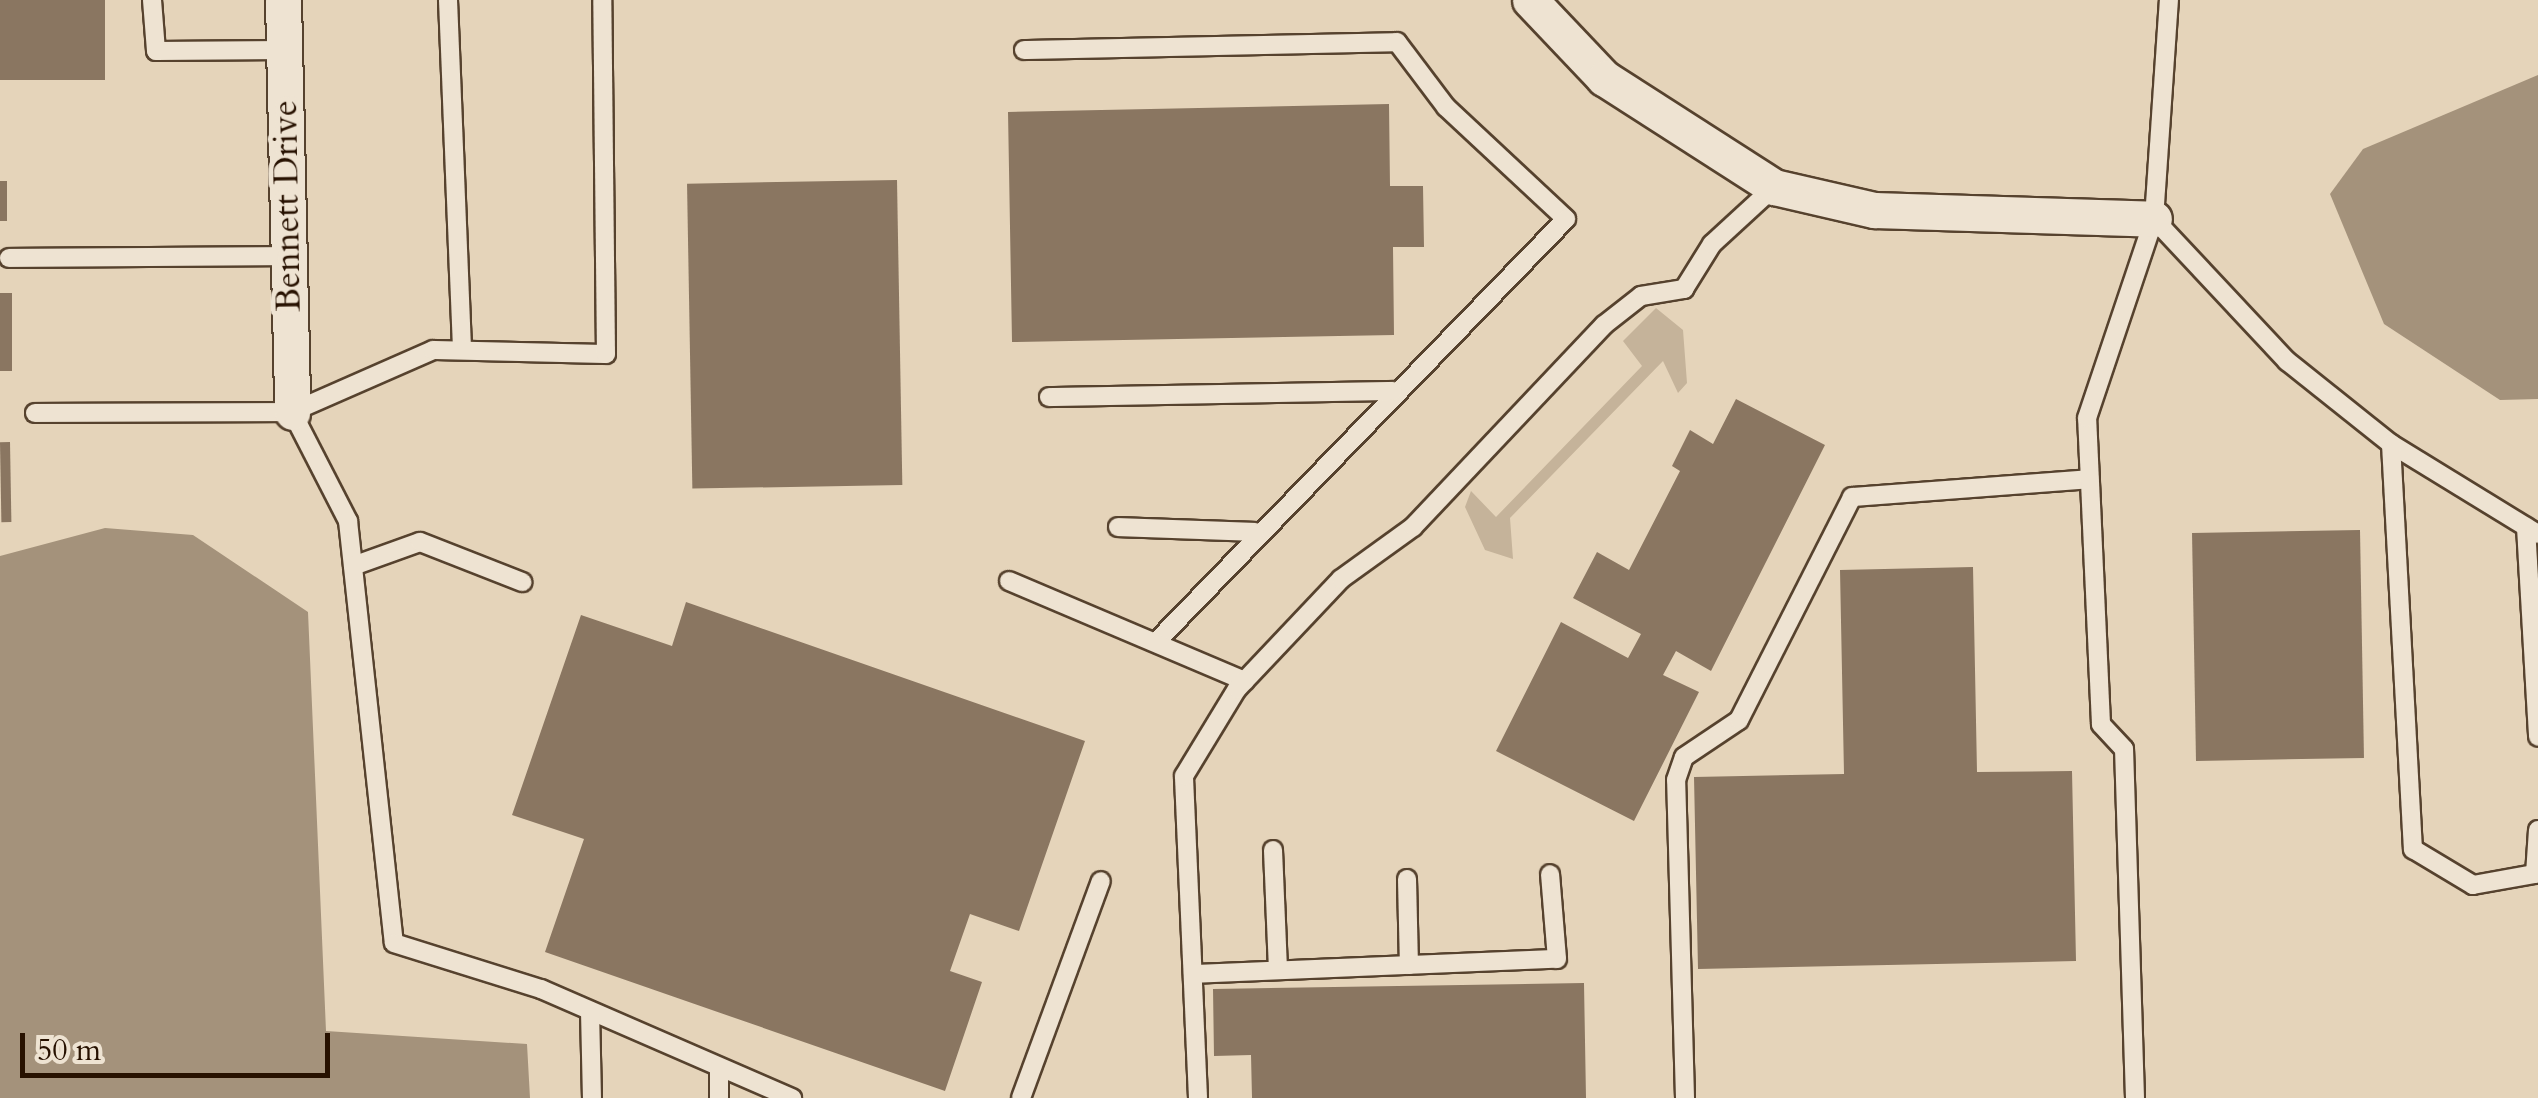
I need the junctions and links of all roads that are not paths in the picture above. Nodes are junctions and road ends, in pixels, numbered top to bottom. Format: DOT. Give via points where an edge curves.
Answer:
graph roads {
  1 [pos="152,0"];
  2 [pos="282,0"];
  3 [pos="448,0"];
  4 [pos="602,0"];
  5 [pos="1530,0"];
  6 [pos="2169,0"];
  7 [pos="284,50"];
  8 [pos="1024,50"];
  9 [pos="1774,187"];
  10 [pos="2154,219"];
  11 [pos="289,256"];
  12 [pos="9,258"];
  13 [pos="462,346"];
  14 [pos="1393,391"];
  15 [pos="1049,397"];
  16 [pos="292,412"];
  17 [pos="35,413"];
  18 [pos="2391,444"];
  19 [pos="2090,479"];
  20 [pos="1118,527"];
  21 [pos="2532,531"];
  22 [pos="1256,532"];
  23 [pos="353,566"];
  24 [pos="1009,580"];
  25 [pos="522,582"];
  26 [pos="1159,638"];
  27 [pos="1245,681"];
  28 [pos="2538,736"];
  29 [pos="2538,830"];
  30 [pos="1274,850"];
  31 [pos="1550,874"];
  32 [pos="1406,879"];
  33 [pos="1101,881"];
  34 [pos="1410,965"];
  35 [pos="1278,970"];
  36 [pos="1193,974"];
  37 [pos="590,1012"];
  38 [pos="719,1068"];
  39 [pos="592,1098"];
  40 [pos="719,1098"];
  41 [pos="792,1098"];
  42 [pos="1020,1098"];
  43 [pos="1198,1098"];
  44 [pos="1685,1098"];
  45 [pos="2135,1098"];
  1 -- 7 [label="lane" via="156,51"];
  2 -- 7 [label="street, Bennett Drive"];
  3 -- 13 [label="lane"];
  4 -- 13 [label="lane" via="606,354"];
  5 -- 9 [label="street" via="1604,78"];
  6 -- 10 [label="lane"];
  7 -- 11 [label="street, Bennett Drive"];
  8 -- 14 [label="lane" via="1398,42 1446,107 1566,219"];
  9 -- 10 [label="street" via="1874,210"];
  9 -- 27 [label="lane" via="1712,244 1684,289 1641,296 1604,326 1414,527 1341,579"];
  10 -- 18 [label="lane" via="2287,361"];
  10 -- 19 [label="lane" via="2087,418"];
  11 -- 12 [label="lane"];
  11 -- 16 [label="street, Bennett Drive"];
  13 -- 16 [label="lane"];
  14 -- 15 [label="lane"];
  14 -- 22 [label="lane"];
  16 -- 17 [label="lane"];
  16 -- 23 [label="lane" via="348,521"];
  18 -- 21 [label="lane"];
  18 -- 29 [label="lane" via="2413,849 2473,885 2536,874"];
  19 -- 44 [label="lane" via="1852,498 1739,720 1684,757 1676,780"];
  19 -- 45 [label="lane" via="2101,724 2124,749"];
  20 -- 22 [label="lane"];
  21 -- 28 [label="lane"];
  22 -- 26 [label="lane"];
  23 -- 25 [label="lane" via="420,542"];
  23 -- 37 [label="lane" via="394,944"];
  24 -- 26 [label="lane"];
  26 -- 27 [label="lane"];
  27 -- 36 [label="lane" via="1184,776"];
  30 -- 35 [label="lane"];
  31 -- 34 [label="lane" via="1557,959"];
  32 -- 34 [label="lane"];
  33 -- 42 [label="lane"];
  34 -- 35 [label="lane"];
  35 -- 36 [label="lane"];
  36 -- 43 [label="lane"];
  37 -- 38 [label="lane"];
  37 -- 39 [label="lane"];
  38 -- 40 [label="lane"];
  38 -- 41 [label="lane"];
}
